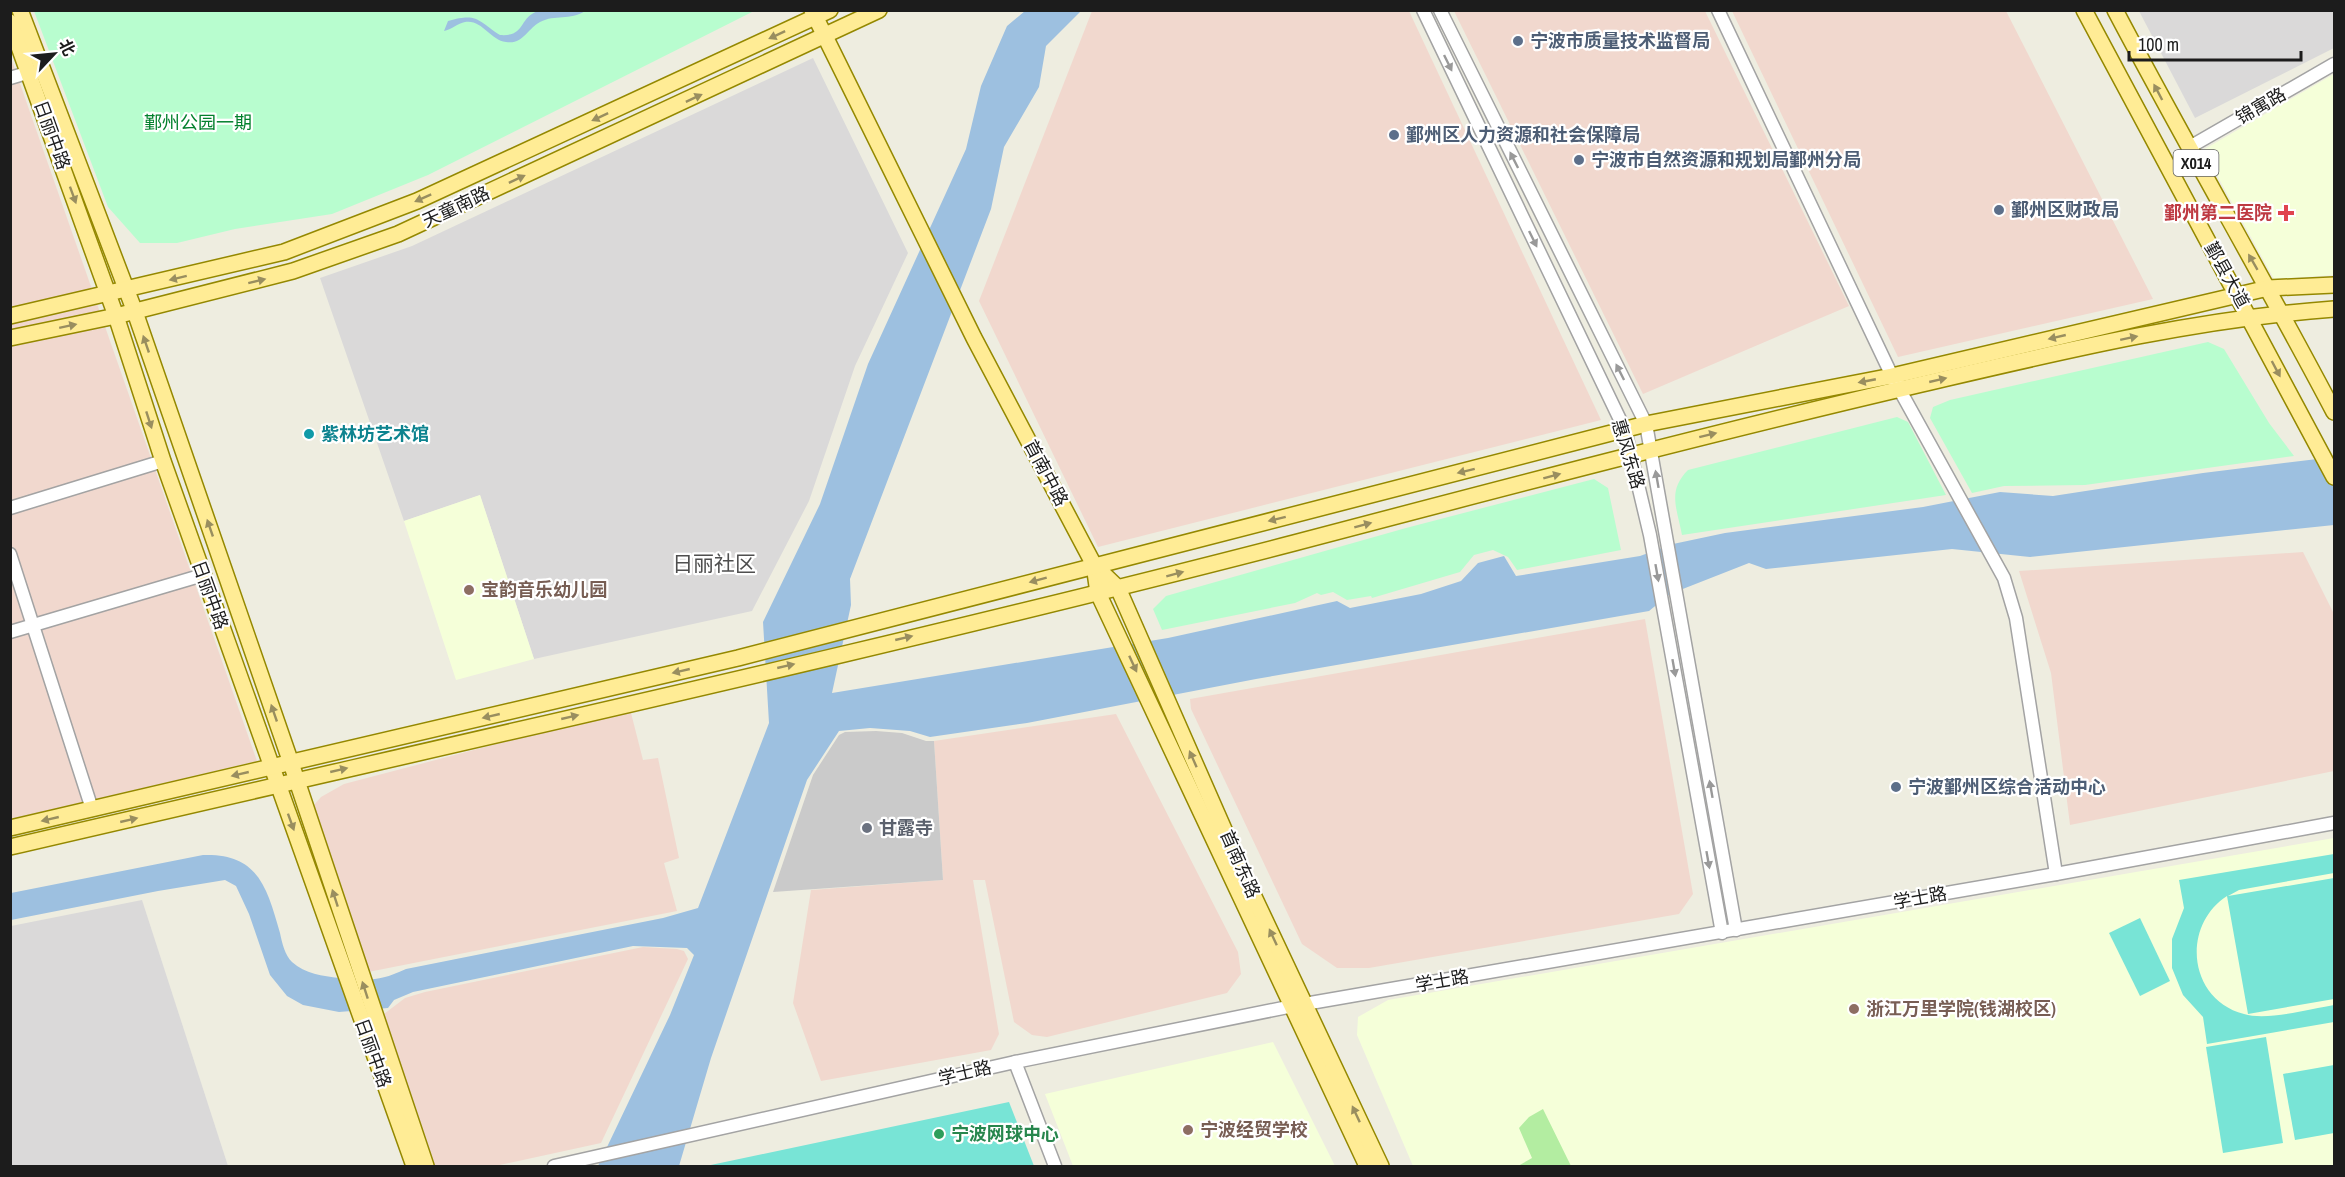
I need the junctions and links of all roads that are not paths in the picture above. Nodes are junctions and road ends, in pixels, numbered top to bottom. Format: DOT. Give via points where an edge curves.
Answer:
graph roads {
  1 [pos="20,10"];
  2 [pos="830,10"];
  3 [pos="879,10"];
  4 [pos="1423,10"];
  5 [pos="1440,10"];
  6 [pos="1718,10"];
  7 [pos="2084,10"];
  8 [pos="2115,10"];
  9 [pos="814,14"];
  10 [pos="10,22"];
  11 [pos="825,38"];
  12 [pos="2334,64"];
  13 [pos="30,72"];
  14 [pos="10,78"];
  15 [pos="2188,148"];
  16 [pos="2334,285"];
  17 [pos="2268,288"];
  18 [pos="127,291"];
  19 [pos="109,295"];
  20 [pos="2237,295"];
  21 [pos="2334,309"];
  22 [pos="135,312"];
  23 [pos="2282,313"];
  24 [pos="10,316"];
  25 [pos="116,316"];
  26 [pos="2249,317"];
  27 [pos="10,338"];
  28 [pos="1896,382"];
  29 [pos="2334,412"];
  30 [pos="1647,424"];
  31 [pos="1625,430"];
  32 [pos="1651,450"];
  33 [pos="1631,455"];
  34 [pos="163,461"];
  35 [pos="2334,477"];
  36 [pos="10,508"];
  37 [pos="10,554"];
  38 [pos="1095,565"];
  39 [pos="203,575"];
  40 [pos="1118,588"];
  41 [pos="1098,593"];
  42 [pos="1108,611"];
  43 [pos="33,625"];
  44 [pos="10,632"];
  45 [pos="291,763"];
  46 [pos="272,767"];
  47 [pos="296,780"];
  48 [pos="277,785"];
  49 [pos="92,809"];
  50 [pos="2334,823"];
  51 [pos="10,828"];
  52 [pos="10,847"];
  53 [pos="2056,874"];
  54 [pos="1736,930"];
  55 [pos="1722,933"];
  56 [pos="346,956"];
  57 [pos="1299,1005"];
  58 [pos="371,1028"];
  59 [pos="1015,1062"];
  60 [pos="414,1167"];
  61 [pos="426,1167"];
  62 [pos="554,1167"];
  63 [pos="1055,1167"];
  64 [pos="1367,1167"];
  65 [pos="1381,1167"];
  1 -- 18 [label="main road, 日丽中路"];
  2 -- 9 [label="main road, 天童南路"];
  3 -- 11 [label="main road, 天童南路"];
  4 -- 31 [label="street, 惠风东路, one-way"];
  30 -- 5 [label="street, 惠风东路, one-way"];
  6 -- 28 [label="street"];
  7 -- 20 [label="main road, 鄞县大道 / X014"];
  15 -- 8 [label="main road, 鄞县大道 / X014, one-way"];
  9 -- 11 [label="main road"];
  9 -- 18 [label="main road, 天童南路, one-way" via="417,201 284,252"];
  10 -- 13 [label="main road, 日丽中路"];
  22 -- 11 [label="main road, 天童南路, one-way" via="293,272 398,234"];
  11 -- 38 [label="main road, 首南中路" via="974,338"];
  12 -- 15 [label="street, 锦寓路"];
  13 -- 14 [label="street"];
  13 -- 19 [label="main road, 日丽中路, one-way"];
  17 -- 15 [label="main road, 鄞县大道 / X014, one-way"];
  16 -- 17 [label="main road"];
  17 -- 20 [label="main road"];
  17 -- 23 [label="main road, 鄞县大道 / X014"];
  18 -- 19 [label="main road, 天童南路"];
  18 -- 22 [label="main road, 日丽中路"];
  19 -- 24 [label="main road, 天童南路"];
  19 -- 25 [label="main road, 日丽中路"];
  20 -- 26 [label="main road, 鄞县大道 / X014"];
  20 -- 28 [label="main road, one-way"];
  21 -- 23 [label="main road"];
  22 -- 25 [label="main road, 天童南路"];
  45 -- 22 [label="main road, 日丽中路, one-way"];
  23 -- 26 [label="main road"];
  23 -- 29 [label="main road, 鄞县大道 / X014"];
  27 -- 25 [label="main road, 天童南路, one-way"];
  25 -- 34 [label="main road, 日丽中路, one-way"];
  28 -- 26 [label="main road, one-way"];
  26 -- 35 [label="main road, 鄞县大道 / X014, one-way"];
  28 -- 30 [label="main road, one-way"];
  32 -- 28 [label="main road, one-way"];
  28 -- 53 [label="street" via="2004,578 2016,618"];
  30 -- 31 [label="main road"];
  30 -- 32 [label="street, 惠风东路"];
  31 -- 33 [label="street, 惠风东路"];
  31 -- 38 [label="main road, one-way"];
  32 -- 33 [label="main road"];
  54 -- 32 [label="street, 惠风东路, one-way"];
  40 -- 33 [label="main road, one-way"];
  33 -- 55 [label="street, 惠风东路, one-way" via="1650,535"];
  34 -- 36 [label="street"];
  34 -- 39 [label="main road, 日丽中路"];
  37 -- 43 [label="street"];
  38 -- 40 [label="main road, 首南东路"];
  38 -- 41 [label="main road, 首南中路"];
  38 -- 45 [label="main road, one-way" via="738,658"];
  39 -- 43 [label="street"];
  39 -- 46 [label="main road, 日丽中路"];
  40 -- 41 [label="main road"];
  57 -- 40 [label="main road, 首南东路, one-way"];
  41 -- 42 [label="main road, 首南中路"];
  47 -- 41 [label="main road, one-way"];
  42 -- 57 [label="main road, 首南东路, one-way"];
  43 -- 44 [label="street"];
  43 -- 49 [label="street"];
  45 -- 46 [label="main road"];
  45 -- 47 [label="main road, 日丽中路"];
  46 -- 48 [label="main road, 日丽中路"];
  46 -- 49 [label="main road, one-way"];
  47 -- 48 [label="main road"];
  56 -- 47 [label="main road, 日丽中路, one-way"];
  52 -- 48 [label="main road, one-way"];
  48 -- 56 [label="main road, 日丽中路, one-way"];
  49 -- 51 [label="main road, one-way"];
  50 -- 53 [label="street, 学士路"];
  53 -- 54 [label="street, 学士路"];
  54 -- 55 [label="street, 学士路"];
  55 -- 57 [label="street, 学士路"];
  56 -- 58 [label="main road, 日丽中路"];
  57 -- 59 [label="street, 学士路"];
  57 -- 64 [label="main road, 首南东路"];
  65 -- 57 [label="main road, 首南东路, one-way"];
  58 -- 60 [label="main road, 日丽中路"];
  58 -- 61 [label="main road"];
  59 -- 62 [label="street, 学士路"];
  59 -- 63 [label="street"];
}
